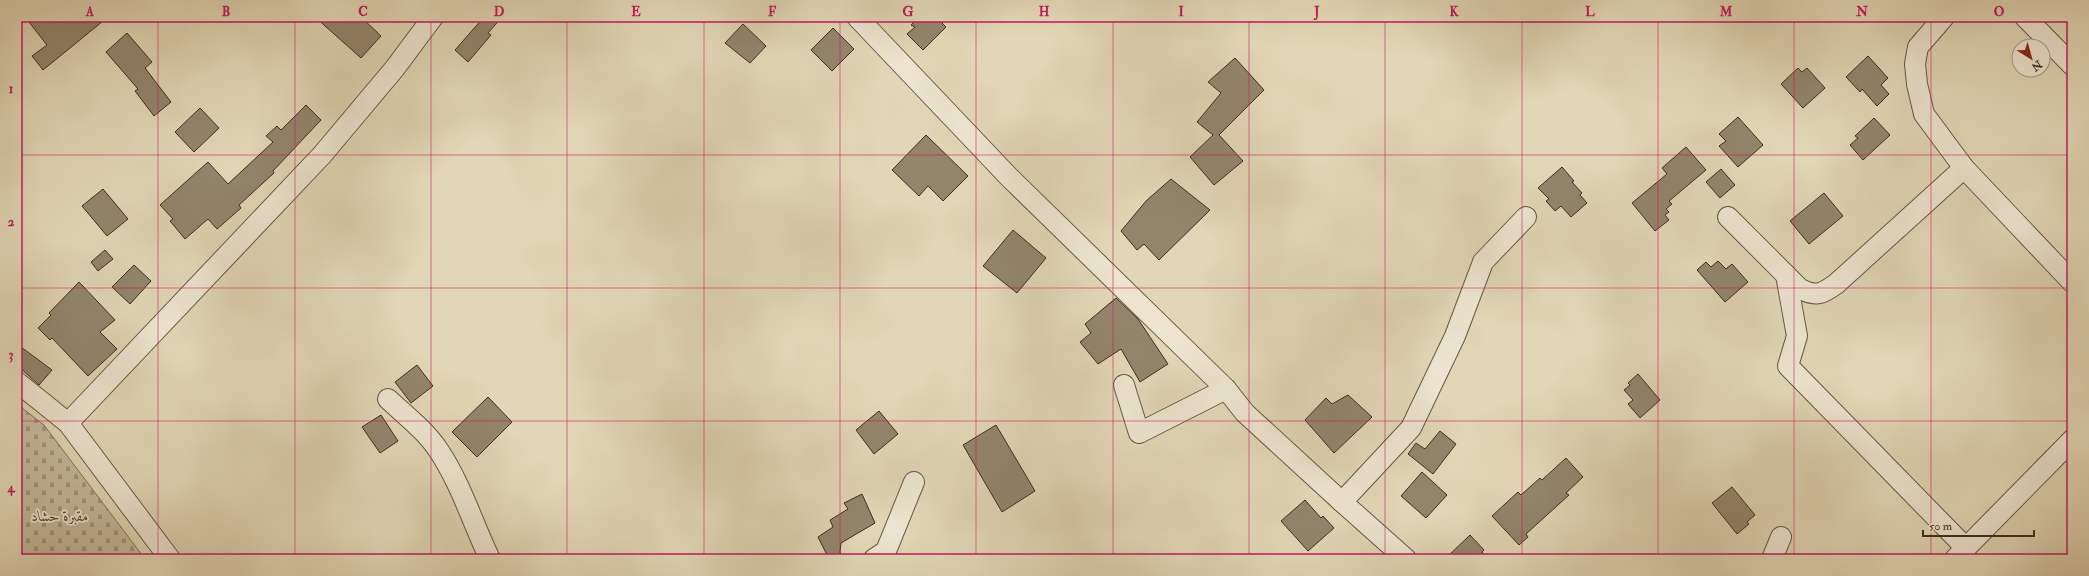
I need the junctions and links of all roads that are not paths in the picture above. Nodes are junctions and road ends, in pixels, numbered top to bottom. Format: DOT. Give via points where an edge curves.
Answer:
graph roads {
  1 [pos="433,17"];
  2 [pos="857,17"];
  3 [pos="1944,17"];
  4 [pos="2026,17"];
  5 [pos="2072,65"];
  6 [pos="1964,168"];
  7 [pos="1526,217"];
  8 [pos="1728,217"];
  9 [pos="1786,275"];
  10 [pos="2072,282"];
  11 [pos="17,382"];
  12 [pos="1124,385"];
  13 [pos="1226,389"];
  14 [pos="388,399"];
  15 [pos="68,423"];
  16 [pos="2072,440"];
  17 [pos="914,482"];
  18 [pos="1342,502"];
  19 [pos="1781,537"];
  20 [pos="1960,554"];
  21 [pos="170,559"];
  22 [pos="490,559"];
  23 [pos="874,559"];
  24 [pos="1406,559"];
  25 [pos="1772,559"];
  1 -- 15 [label="street" via="395,68 322,155"];
  2 -- 13 [label="street" via="1008,178"];
  3 -- 6 [label="street" via="1918,48 1915,64 1917,84 1924,114"];
  4 -- 5 [label="street"];
  6 -- 9 [label="street" via="1822,294 1810,294 1800,289"];
  6 -- 10 [label="street"];
  7 -- 18 [label="street" via="1483,262 1455,336 1411,428"];
  8 -- 9 [label="street"];
  9 -- 20 [label="street" via="1797,336 1788,366"];
  11 -- 15 [label="street"];
  12 -- 13 [label="street" via="1139,433"];
  13 -- 18 [label="street" via="1246,413"];
  14 -- 22 [label="street" via="439,451 454,478"];
  15 -- 21 [label="street"];
  16 -- 20 [label="street"];
  17 -- 23 [label="street" via="886,551"];
  18 -- 24 [label="street"];
  19 -- 25 [label="street"];
}
